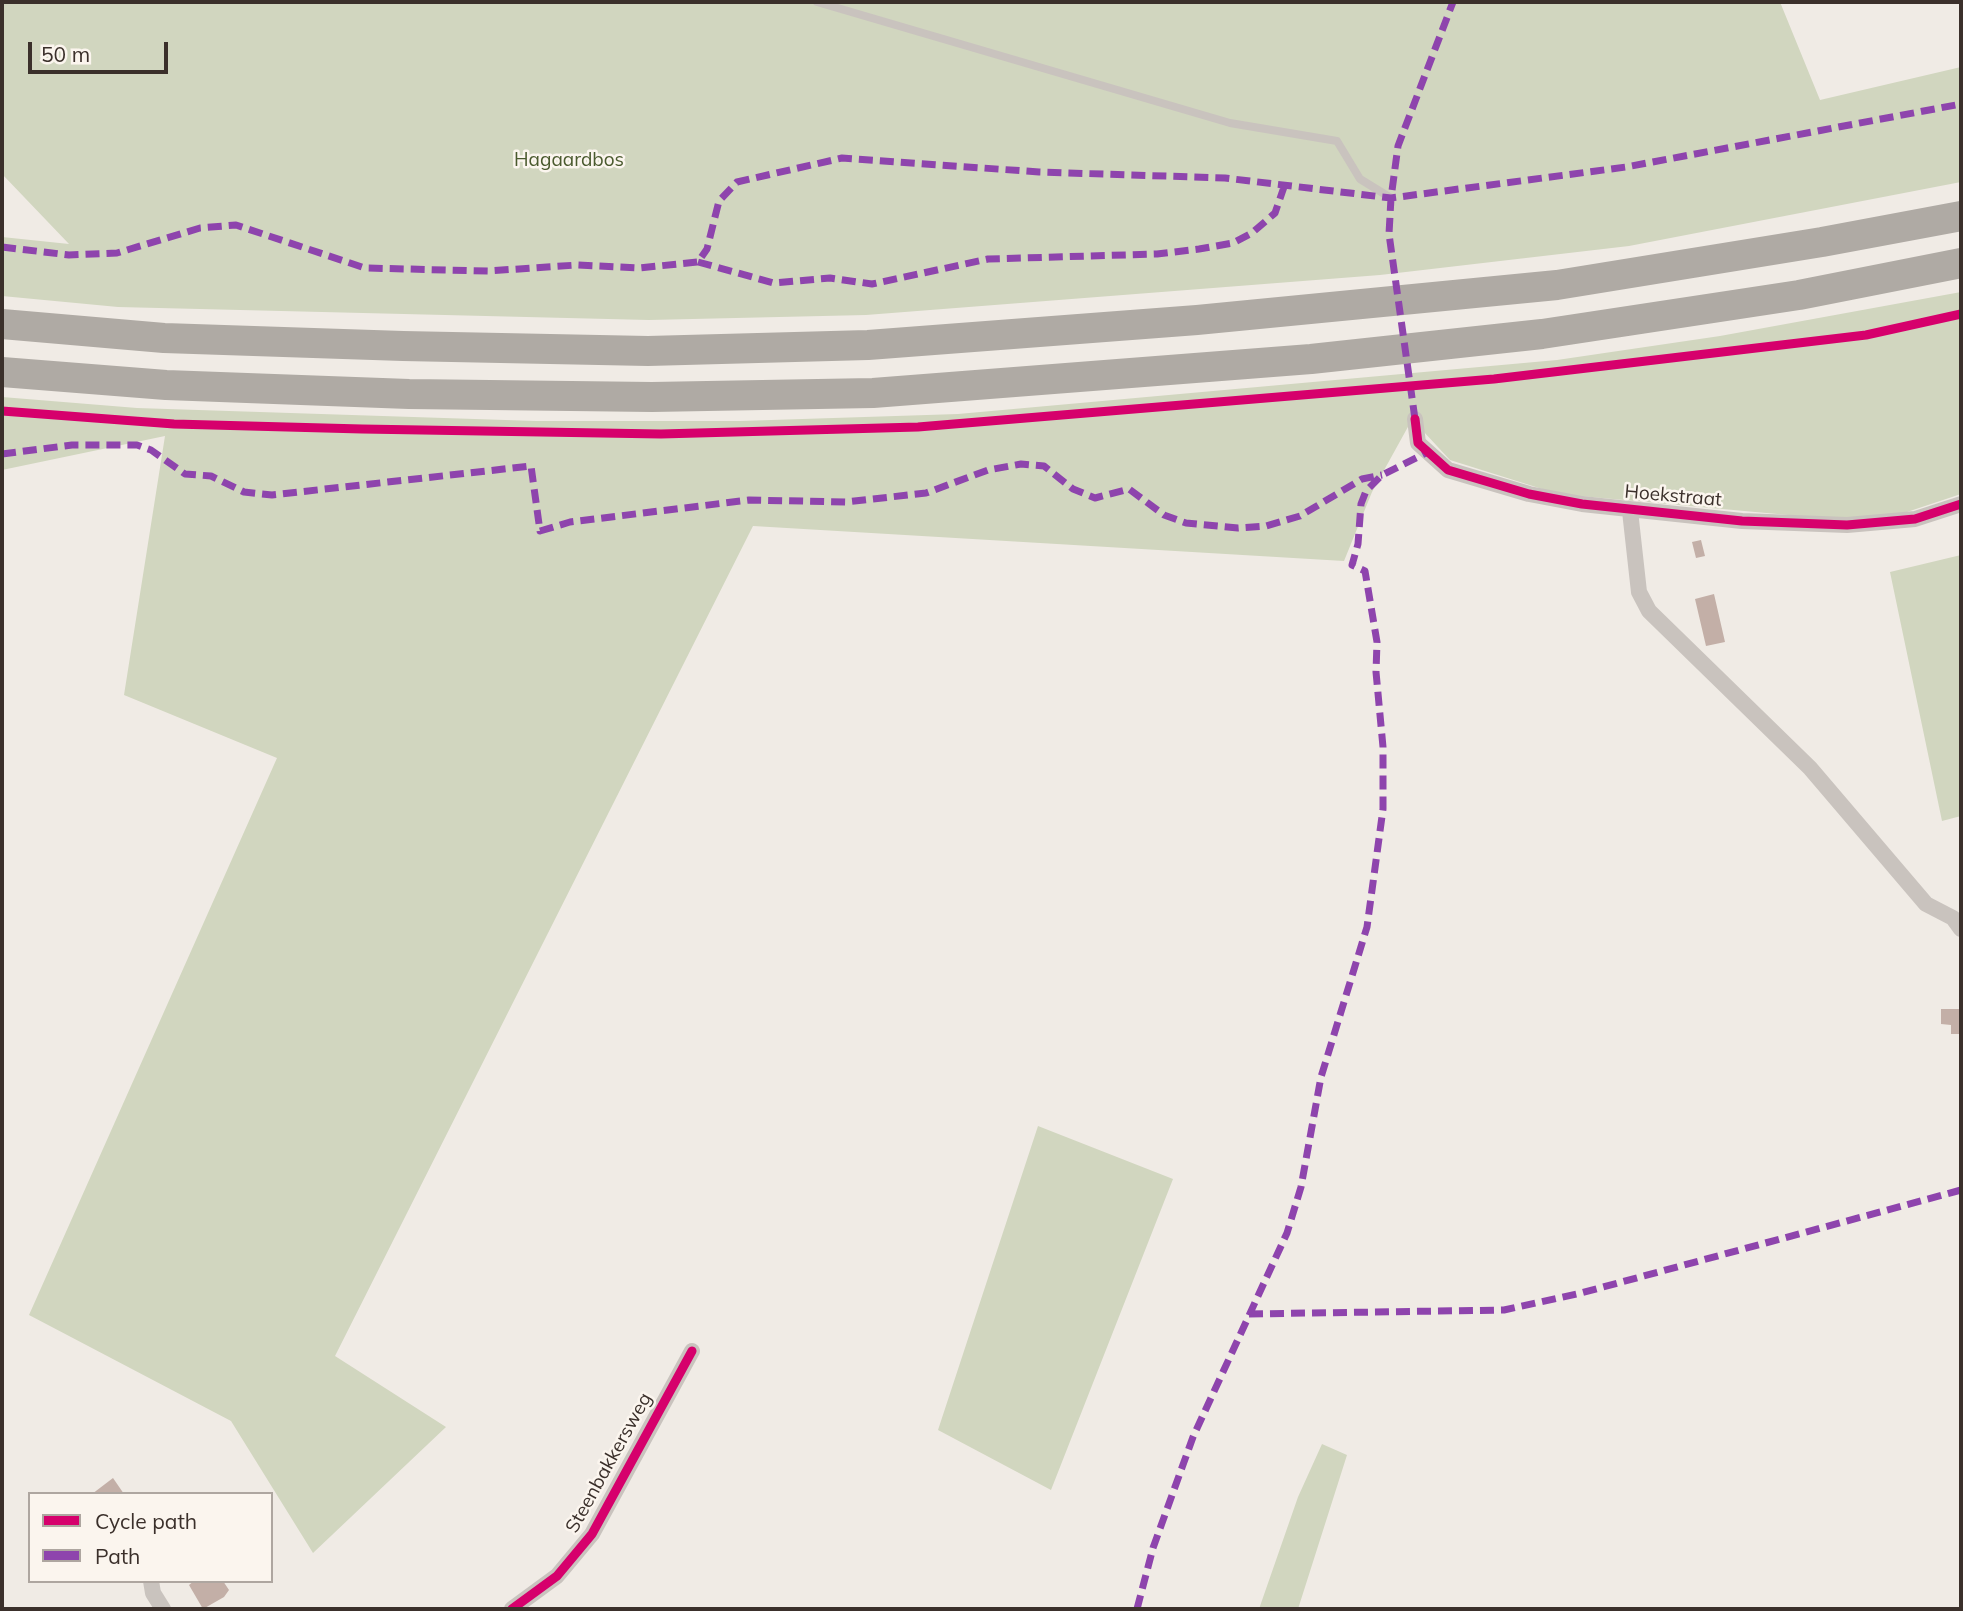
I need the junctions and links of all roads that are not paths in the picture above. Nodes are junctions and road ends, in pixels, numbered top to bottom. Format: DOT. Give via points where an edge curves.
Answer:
graph roads {
  1 [pos="817,2"];
  2 [pos="1391,198"];
  3 [pos="1961,216"];
  4 [pos="1961,263"];
  5 [pos="2,324"];
  6 [pos="2,372"];
  7 [pos="1415,419"];
  8 [pos="1961,504"];
  9 [pos="1630,511"];
  10 [pos="1961,929"];
  11 [pos="692,1351"];
  12 [pos="151,1583"];
  13 [pos="163,1609"];
  14 [pos="512,1609"];
  1 -- 2 [label="lane" via="1230,123 1336,141 1360,179"];
  3 -- 5 [label="highway" via="1557,285 1197,320 868,345 648,351 403,346 164,338"];
  4 -- 6 [label="highway" via="1799,295 1542,334 1311,359 873,393 652,397 409,394 166,385"];
  7 -- 9 [label="street, Hoekstraat" via="1418,443 1459,475 1529,494"];
  8 -- 9 [label="street, Hoekstraat" via="1914,519 1847,525"];
  9 -- 10 [label="street, Hoekstraat" via="1639,592 1649,611 1810,768 1926,904 1953,918"];
  11 -- 14 [label="street, Steenbakkersweg" via="592,1534 557,1576"];
  12 -- 13 [label="street"];
}
